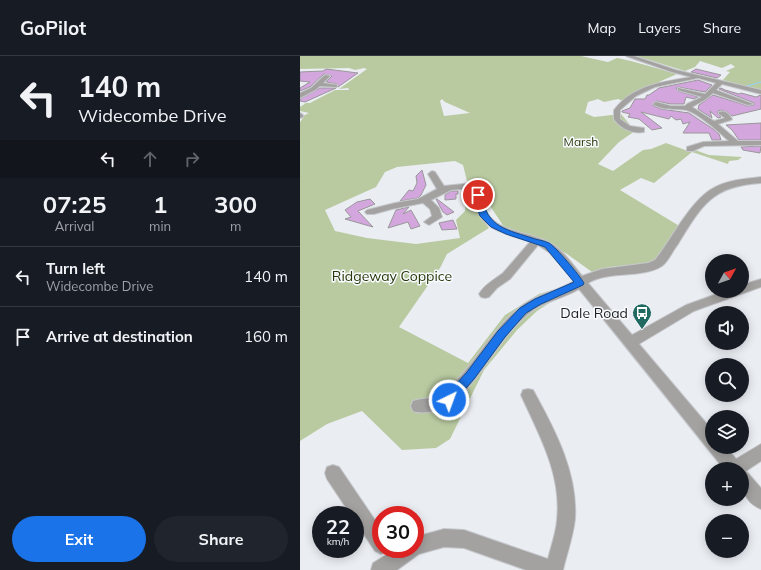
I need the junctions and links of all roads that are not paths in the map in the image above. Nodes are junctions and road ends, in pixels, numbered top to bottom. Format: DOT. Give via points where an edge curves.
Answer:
graph roads {
  1 [pos="629,56"];
  2 [pos="318,76"];
  3 [pos="327,76"];
  4 [pos="334,76"];
  5 [pos="700,77"];
  6 [pos="721,82"];
  7 [pos="319,84"];
  8 [pos="335,86"];
  9 [pos="679,90"];
  10 [pos="761,92"];
  11 [pos="709,93"];
  12 [pos="300,96"];
  13 [pos="656,104"];
  14 [pos="750,104"];
  15 [pos="688,108"];
  16 [pos="721,113"];
  17 [pos="713,123"];
  18 [pos="641,130"];
  19 [pos="736,143"];
  20 [pos="761,143"];
  21 [pos="690,149"];
  22 [pos="432,174"];
  23 [pos="761,180"];
  24 [pos="441,189"];
  25 [pos="425,200"];
  26 [pos="375,214"];
  27 [pos="447,219"];
  28 [pos="536,241"];
  29 [pos="580,283"];
  30 [pos="761,284"];
  31 [pos="749,288"];
  32 [pos="485,294"];
  33 [pos="718,298"];
  34 [pos="629,343"];
  35 [pos="528,395"];
  36 [pos="418,406"];
  37 [pos="705,434"];
  38 [pos="761,452"];
  39 [pos="722,454"];
  40 [pos="729,462"];
  41 [pos="746,462"];
  42 [pos="333,473"];
  43 [pos="749,486"];
  44 [pos="761,501"];
  45 [pos="372,532"];
  46 [pos="424,543"];
  47 [pos="553,570"];
  1 -- 5 [label="street"];
  2 -- 3 [label="street"];
  3 -- 4 [label="street"];
  3 -- 7 [label="street"];
  5 -- 6 [label="street"];
  5 -- 18 [label="street" via="655,85 629,97 617,110 617,119 623,125"];
  6 -- 10 [label="street"];
  6 -- 11 [label="street"];
  7 -- 8 [label="street"];
  7 -- 12 [label="street"];
  9 -- 11 [label="street"];
  11 -- 14 [label="street"];
  11 -- 15 [label="street" via="688,105"];
  13 -- 15 [label="street"];
  15 -- 17 [label="street"];
  16 -- 17 [label="street" via="729,119"];
  17 -- 19 [label="street"];
  19 -- 20 [label="street"];
  19 -- 21 [label="street" via="703,144"];
  22 -- 24 [label="street"];
  23 -- 29 [label="street" via="730,185 710,194 659,263 649,267 609,270"];
  24 -- 25 [label="street"];
  24 -- 28 [label="street" via="477,184 484,216 494,226"];
  25 -- 26 [label="street" via="395,205"];
  25 -- 27 [label="street" via="434,208 433,220"];
  28 -- 29 [label="street" via="547,245"];
  28 -- 32 [label="street" via="506,276 488,283"];
  29 -- 34 [label="street"];
  29 -- 36 [label="street" via="538,301 523,311 449,400 430,406"];
  30 -- 31 [label="street"];
  33 -- 34 [label="street" via="690,308"];
  34 -- 37 [label="street"];
  35 -- 47 [label="street" via="551,438 561,467 566,519"];
  38 -- 41 [label="street"];
  39 -- 40 [label="street"];
  42 -- 45 [label="street"];
  43 -- 44 [label="street"];
  46 -- 47 [label="street" via="444,538 464,539"];
}
